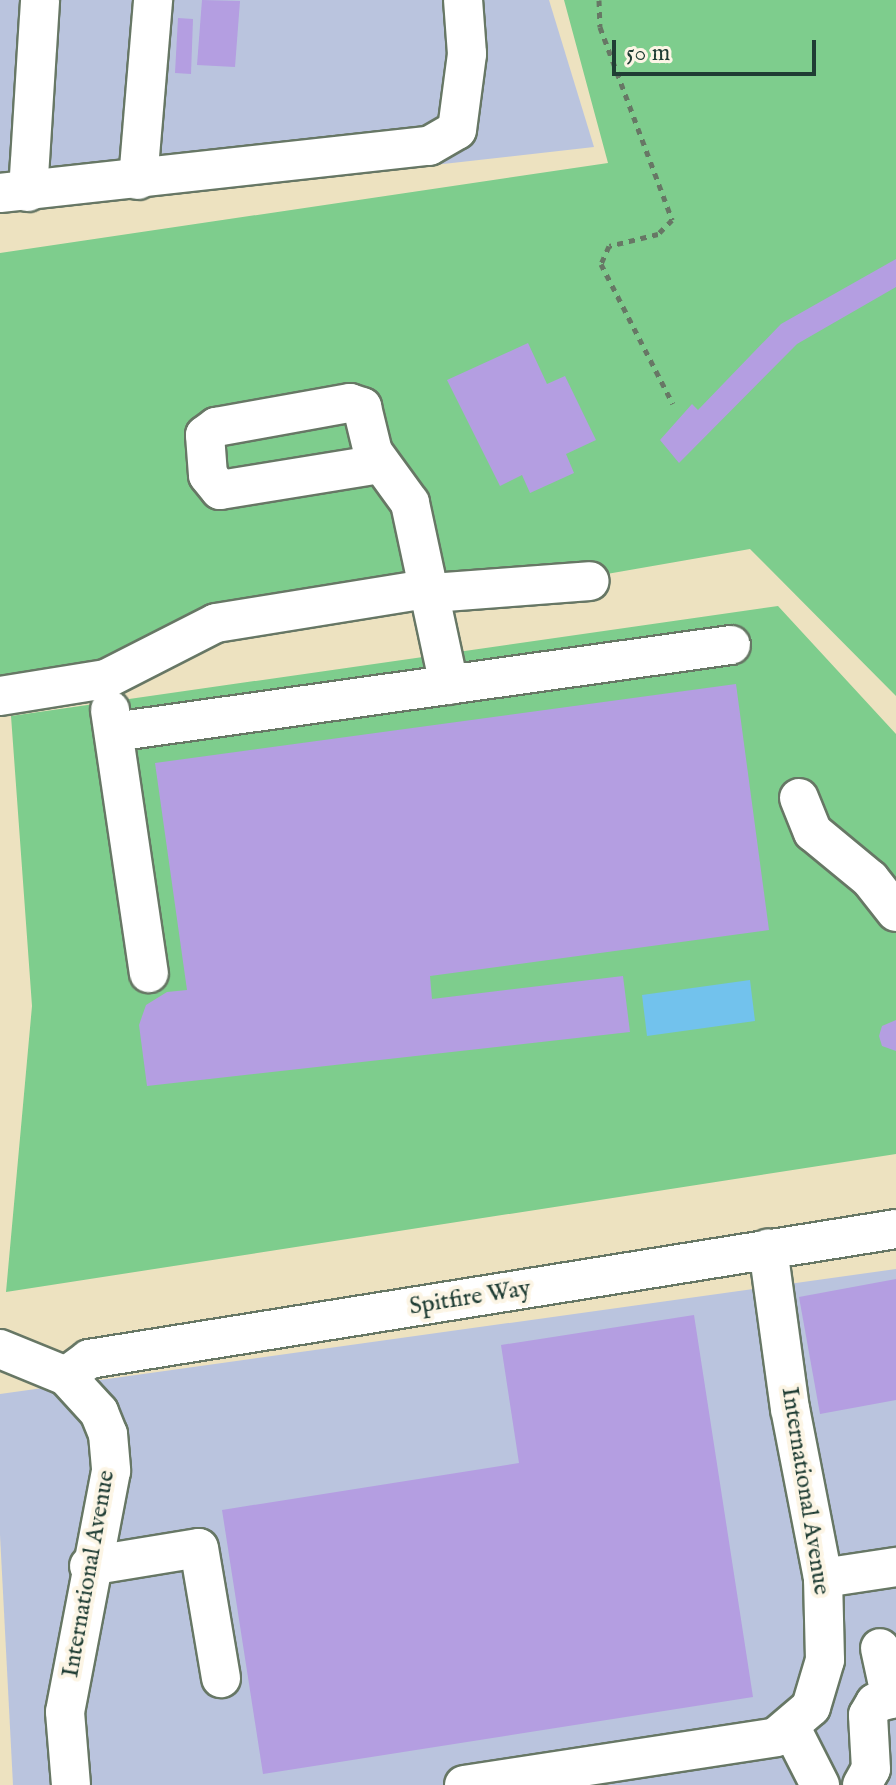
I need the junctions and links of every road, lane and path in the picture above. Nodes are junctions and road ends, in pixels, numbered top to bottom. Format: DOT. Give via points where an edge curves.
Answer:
graph roads {
  1 [pos="40,0"];
  2 [pos="153,0"];
  3 [pos="463,0"];
  4 [pos="599,0"];
  5 [pos="138,180"];
  6 [pos="14,193"];
  7 [pos="673,404"];
  8 [pos="380,464"];
  9 [pos="590,581"];
  10 [pos="426,589"];
  11 [pos="731,645"];
  12 [pos="106,679"];
  13 [pos="449,685"];
  14 [pos="0,696"];
  15 [pos="114,732"];
  16 [pos="799,798"];
  17 [pos="896,912"];
  18 [pos="149,973"];
  19 [pos="896,1229"];
  20 [pos="768,1249"];
  21 [pos="0,1349"];
  22 [pos="58,1373"];
  23 [pos="0,1378"];
  24 [pos="89,1566"];
  25 [pos="896,1567"];
  26 [pos="823,1578"];
  27 [pos="880,1648"];
  28 [pos="221,1678"];
  29 [pos="791,1728"];
  30 [pos="546,1779"];
  31 [pos="71,1785"];
  32 [pos="464,1785"];
  33 [pos="820,1785"];
  34 [pos="862,1785"];
  1 -- 6 [label="lane"];
  2 -- 5 [label="lane"];
  3 -- 5 [label="lane" via="467,54 457,130 429,146"];
  4 -- 7 [label="path" via="600,27 672,220 658,234 609,246 601,264"];
  5 -- 6 [label="lane"];
  8 -- 10 [label="lane" via="410,503"];
  9 -- 10 [label="lane" via="432,593"];
  10 -- 12 [label="lane" via="216,623"];
  10 -- 13 [label="lane"];
  11 -- 13 [label="lane"];
  12 -- 14 [label="lane"];
  12 -- 15 [label="lane"];
  13 -- 15 [label="lane"];
  15 -- 18 [label="lane"];
  16 -- 17 [label="lane" via="813,832 870,879"];
  19 -- 20 [label="lane, Spitfire Way"];
  20 -- 22 [label="lane, Spitfire Way" via="89,1359"];
  20 -- 26 [label="lane, International Avenue" via="790,1409"];
  21 -- 22 [label="lane"];
  22 -- 23 [label="lane, Spitfire Way"];
  22 -- 24 [label="lane, International Avenue" via="99,1412 108,1434 111,1471"];
  24 -- 28 [label="lane" via="199,1548"];
  24 -- 31 [label="lane, International Avenue" via="65,1712"];
  25 -- 26 [label="lane"];
  26 -- 29 [label="lane, International Avenue" via="825,1660 811,1707"];
  27 -- 34 [label="lane" via="891,1699 875,1703 868,1715 871,1769"];
  29 -- 30 [label="lane" via="776,1737"];
  29 -- 33 [label="lane"];
  30 -- 32 [label="lane"];
}
